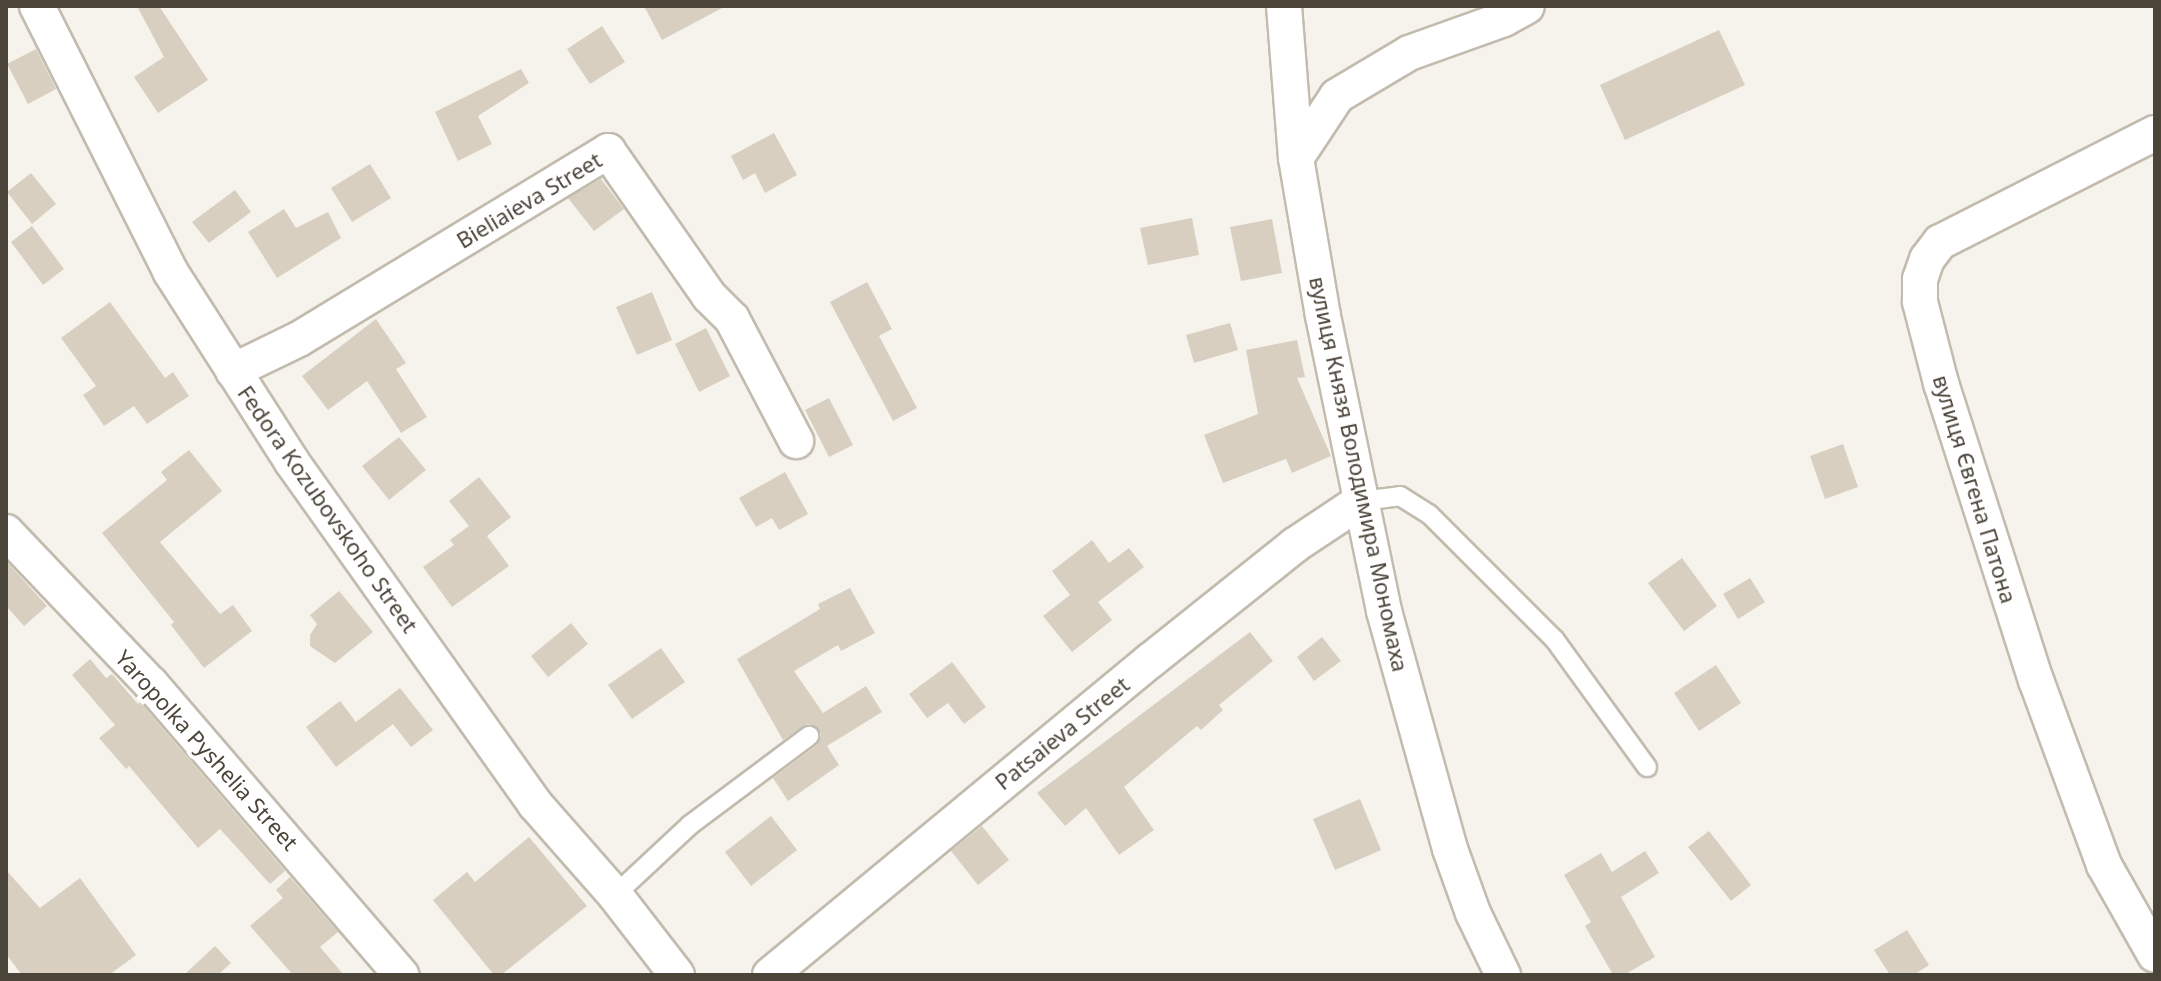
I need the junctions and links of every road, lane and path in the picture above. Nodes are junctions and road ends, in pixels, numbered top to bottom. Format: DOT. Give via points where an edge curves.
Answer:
graph roads {
  1 [pos="37,6"];
  2 [pos="1284,6"];
  3 [pos="1527,6"];
  4 [pos="2155,133"];
  5 [pos="1296,158"];
  6 [pos="233,371"];
  7 [pos="796,441"];
  8 [pos="1361,501"];
  9 [pos="6,532"];
  10 [pos="809,736"];
  11 [pos="1647,767"];
  12 [pos="615,895"];
  13 [pos="2155,955"];
  14 [pos="401,975"];
  15 [pos="677,975"];
  16 [pos="770,975"];
  17 [pos="1503,975"];
  1 -- 6 [label="street, Fedora Kozubovskoho Street" via="170,271"];
  2 -- 5 [label="street, вулиця Князя Володимира Мономаха"];
  3 -- 5 [label="street" via="1409,53 1337,96"];
  4 -- 13 [label="street, вулиця Євгена Патона" via="1940,242 1920,279 1920,302 1941,383 2036,680 2104,865"];
  5 -- 8 [label="street, вулиця Князя Володимира Мономаха"];
  6 -- 7 [label="street, Bieliaieva Street" via="299,339 608,151 709,296 732,319"];
  6 -- 12 [label="street, Fedora Kozubovskoho Street" via="535,804"];
  8 -- 11 [label="lane" via="1400,496 1429,514 1555,640"];
  8 -- 16 [label="street, Patsaieva Street" via="1295,545 1151,660"];
  8 -- 17 [label="street, вулиця Князя Володимира Мономаха" via="1384,611 1450,849"];
  9 -- 14 [label="street, Yaropolka Pyshelia Street" via="151,684"];
  10 -- 12 [label="lane" via="690,825"];
  12 -- 15 [label="street, Fedora Kozubovskoho Street"];
}
